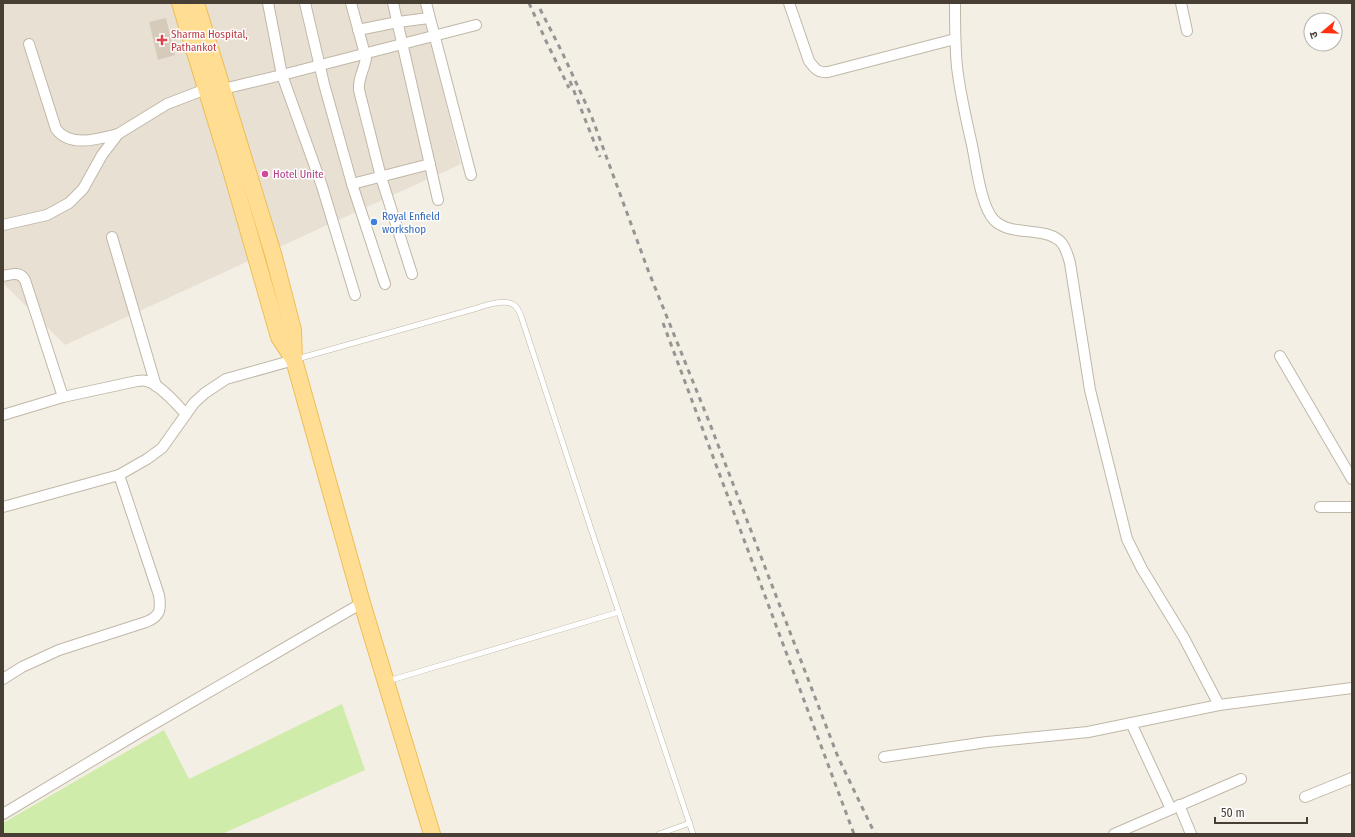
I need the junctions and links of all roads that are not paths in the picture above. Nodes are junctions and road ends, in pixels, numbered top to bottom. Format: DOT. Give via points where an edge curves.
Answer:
graph roads {
  1 [pos="180,3"];
  2 [pos="196,3"];
  3 [pos="268,3"];
  4 [pos="306,3"];
  5 [pos="351,3"];
  6 [pos="393,3"];
  7 [pos="426,3"];
  8 [pos="789,3"];
  9 [pos="955,3"];
  10 [pos="1181,3"];
  11 [pos="429,18"];
  12 [pos="398,22"];
  13 [pos="476,25"];
  14 [pos="358,30"];
  15 [pos="1187,31"];
  16 [pos="434,36"];
  17 [pos="955,39"];
  18 [pos="29,44"];
  19 [pos="403,44"];
  20 [pos="365,54"];
  21 [pos="320,66"];
  22 [pos="282,75"];
  23 [pos="206,89"];
  24 [pos="223,89"];
  25 [pos="118,134"];
  26 [pos="430,164"];
  27 [pos="471,175"];
  28 [pos="382,176"];
  29 [pos="352,184"];
  30 [pos="438,200"];
  31 [pos="3,225"];
  32 [pos="112,237"];
  33 [pos="412,274"];
  34 [pos="3,276"];
  35 [pos="385,284"];
  36 [pos="355,295"];
  37 [pos="1280,356"];
  38 [pos="294,360"];
  39 [pos="156,386"];
  40 [pos="63,397"];
  41 [pos="186,414"];
  42 [pos="3,415"];
  43 [pos="119,475"];
  44 [pos="1352,480"];
  45 [pos="3,507"];
  46 [pos="1320,507"];
  47 [pos="1352,507"];
  48 [pos="362,603"];
  49 [pos="619,612"];
  50 [pos="3,679"];
  51 [pos="386,682"];
  52 [pos="1352,688"];
  53 [pos="1219,705"];
  54 [pos="1132,724"];
  55 [pos="884,757"];
  56 [pos="1352,778"];
  57 [pos="1241,779"];
  58 [pos="1305,797"];
  59 [pos="1175,807"];
  60 [pos="3,814"];
  61 [pos="690,823"];
  62 [pos="432,834"];
  63 [pos="659,834"];
  64 [pos="693,834"];
  65 [pos="1114,834"];
  66 [pos="1191,834"];
  1 -- 23 [label="main road"];
  2 -- 24 [label="main road"];
  3 -- 22 [label="street"];
  4 -- 21 [label="street"];
  5 -- 14 [label="street"];
  6 -- 12 [label="street"];
  7 -- 11 [label="street"];
  8 -- 17 [label="street" via="809,61 821,73"];
  9 -- 17 [label="street"];
  10 -- 15 [label="street"];
  11 -- 12 [label="street"];
  11 -- 16 [label="street"];
  12 -- 14 [label="street"];
  12 -- 19 [label="street"];
  13 -- 16 [label="street"];
  14 -- 20 [label="street"];
  16 -- 19 [label="street"];
  16 -- 27 [label="street"];
  17 -- 53 [label="street" via="961,93 988,211 1002,227 1054,237 1065,249 1070,263 1090,390 1127,539"];
  18 -- 25 [label="street" via="60,135 66,138 95,140"];
  19 -- 20 [label="street"];
  19 -- 26 [label="street"];
  20 -- 21 [label="street"];
  20 -- 28 [label="street" via="365,66 358,82 359,90"];
  21 -- 22 [label="street"];
  21 -- 29 [label="street"];
  22 -- 24 [label="street"];
  22 -- 36 [label="street" via="322,186"];
  23 -- 24 [label="street"];
  23 -- 25 [label="street" via="167,104"];
  23 -- 38 [label="main road" via="278,337"];
  24 -- 38 [label="main road" via="274,256 293,330"];
  25 -- 31 [label="street" via="102,155 83,189 69,203 46,214"];
  26 -- 28 [label="street"];
  26 -- 30 [label="street"];
  28 -- 29 [label="street"];
  28 -- 33 [label="street"];
  29 -- 35 [label="street"];
  32 -- 39 [label="street"];
  34 -- 40 [label="street" via="18,274 25,280"];
  37 -- 44 [label="street"];
  38 -- 41 [label="street" via="226,379 205,393"];
  38 -- 48 [label="main road"];
  38 -- 49 [label="lane" via="474,309 500,303 515,305 523,322"];
  39 -- 40 [label="street" via="148,381 137,381"];
  39 -- 41 [label="street"];
  40 -- 42 [label="street"];
  41 -- 43 [label="street" via="162,448"];
  43 -- 45 [label="street"];
  43 -- 50 [label="street" via="159,595 157,616 146,622 59,650"];
  46 -- 47 [label="street"];
  48 -- 51 [label="main road"];
  48 -- 60 [label="street"];
  49 -- 51 [label="lane"];
  49 -- 61 [label="lane"];
  51 -- 62 [label="main road"];
  52 -- 53 [label="street"];
  53 -- 54 [label="street"];
  54 -- 55 [label="street" via="1088,732 987,742"];
  54 -- 59 [label="street"];
  56 -- 58 [label="street"];
  57 -- 59 [label="street"];
  59 -- 65 [label="street"];
  59 -- 66 [label="street"];
  61 -- 63 [label="lane"];
  61 -- 64 [label="lane"];
}
